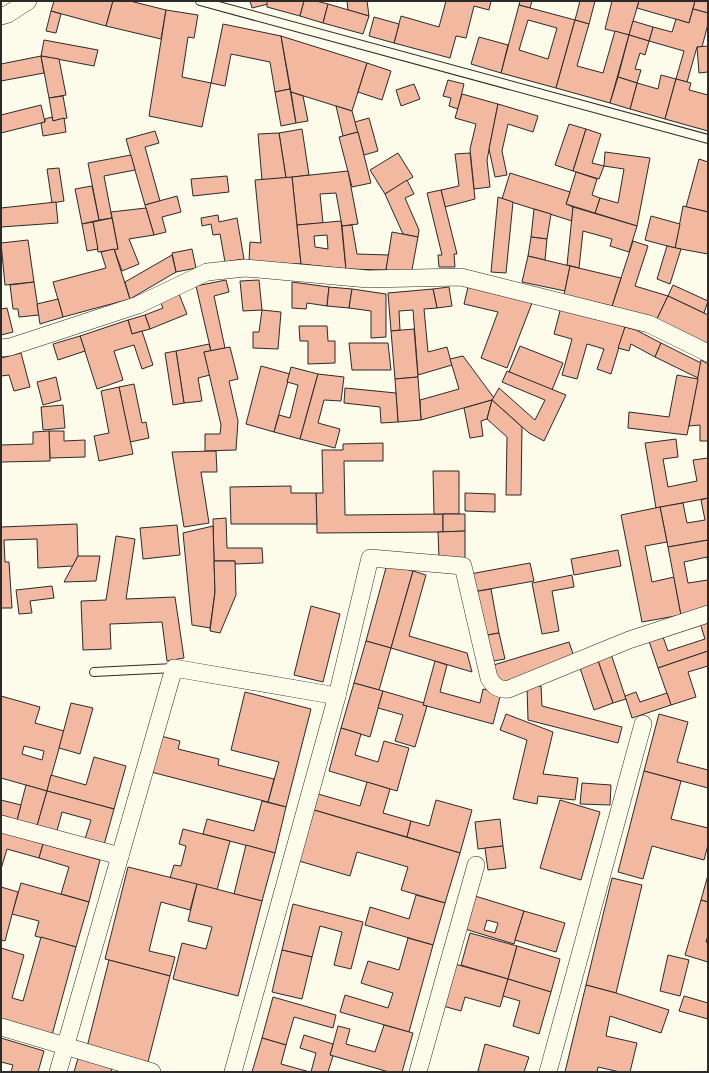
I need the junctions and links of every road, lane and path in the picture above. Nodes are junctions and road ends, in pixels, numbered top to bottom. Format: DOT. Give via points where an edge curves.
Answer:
graph roads {
  1 [pos="28,1"];
  2 [pos="200,1"];
  3 [pos="1,16"];
  4 [pos="708,139"];
  5 [pos="1,348"];
  6 [pos="708,353"];
  7 [pos="708,614"];
  8 [pos="174,668"];
  9 [pos="94,672"];
  10 [pos="338,696"];
  11 [pos="643,724"];
  12 [pos="1,824"];
  13 [pos="120,856"];
  14 [pos="476,865"];
  15 [pos="1,1027"];
  16 [pos="65,1046"];
  17 [pos="58,1072"];
  18 [pos="152,1072"];
  19 [pos="233,1072"];
  20 [pos="418,1072"];
  21 [pos="548,1072"];
  1 -- 3 [label="street"];
  2 -- 4 [label="lane"];
  5 -- 6 [label="street" via="138,305 207,272 245,268 368,279 461,277 649,324"];
  7 -- 10 [label="street" via="630,640 509,689 502,689 494,686 489,678 463,566 370,558"];
  8 -- 9 [label="lane"];
  8 -- 10 [label="street"];
  8 -- 13 [label="street"];
  10 -- 19 [label="street"];
  11 -- 21 [label="street"];
  12 -- 13 [label="street"];
  13 -- 16 [label="street"];
  14 -- 20 [label="street"];
  15 -- 16 [label="street"];
  16 -- 17 [label="street"];
  16 -- 18 [label="street"];
}
